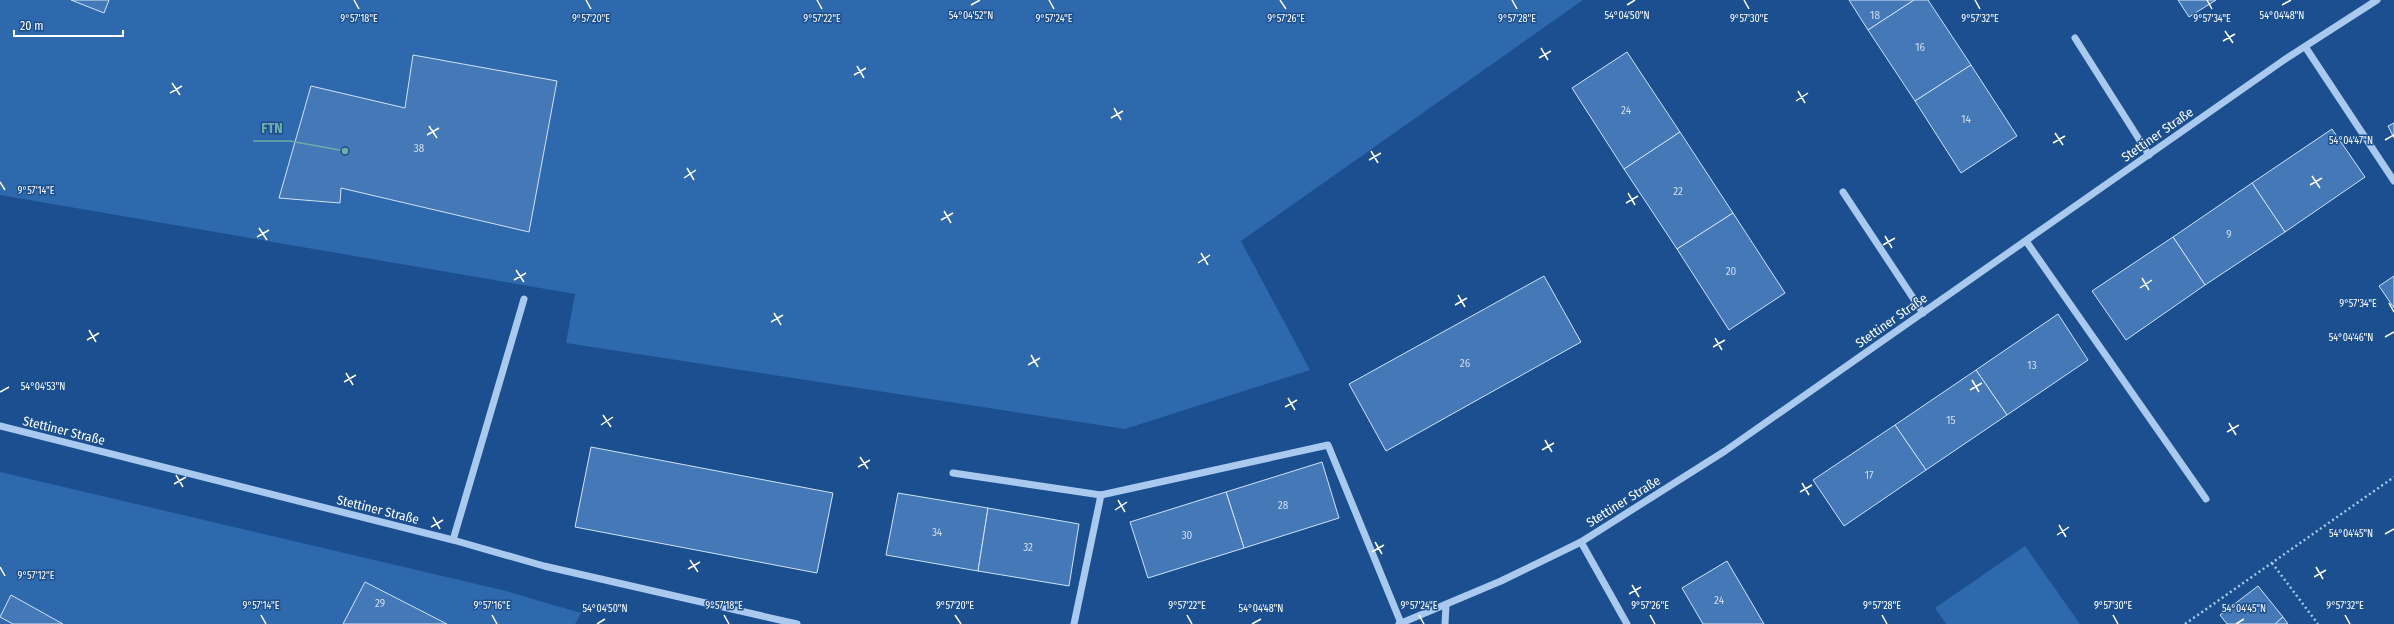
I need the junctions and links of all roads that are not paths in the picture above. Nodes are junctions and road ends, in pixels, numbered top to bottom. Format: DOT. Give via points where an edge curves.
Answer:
graph roads {
  1 [pos="2376,0"];
  2 [pos="2075,38"];
  3 [pos="2306,48"];
  4 [pos="2149,154"];
  5 [pos="2394,181"];
  6 [pos="1843,192"];
  7 [pos="2026,241"];
  8 [pos="524,299"];
  9 [pos="1923,313"];
  10 [pos="0,426"];
  11 [pos="954,472"];
  12 [pos="1101,495"];
  13 [pos="2206,499"];
  14 [pos="453,540"];
  15 [pos="1581,542"];
  16 [pos="1446,605"];
  17 [pos="797,624"];
  18 [pos="1074,624"];
  19 [pos="1400,624"];
  20 [pos="1445,624"];
  21 [pos="1627,624"];
  1 -- 3 [label="street, Stettiner Straße"];
  2 -- 4 [label="street"];
  3 -- 4 [label="street, Stettiner Straße" via="2284,60"];
  3 -- 5 [label="street"];
  4 -- 7 [label="street, Stettiner Straße"];
  6 -- 9 [label="street"];
  7 -- 9 [label="street, Stettiner Straße"];
  7 -- 13 [label="street"];
  8 -- 14 [label="street"];
  9 -- 15 [label="street, Stettiner Straße" via="1725,451"];
  10 -- 14 [label="street, Stettiner Straße"];
  11 -- 12 [label="street"];
  12 -- 18 [label="street"];
  12 -- 19 [label="street" via="1328,445"];
  14 -- 17 [label="street, Stettiner Straße" via="544,566"];
  15 -- 16 [label="street, Stettiner Straße" via="1501,582"];
  15 -- 21 [label="street"];
  16 -- 19 [label="street, Stettiner Straße"];
  16 -- 20 [label="street"];
}
